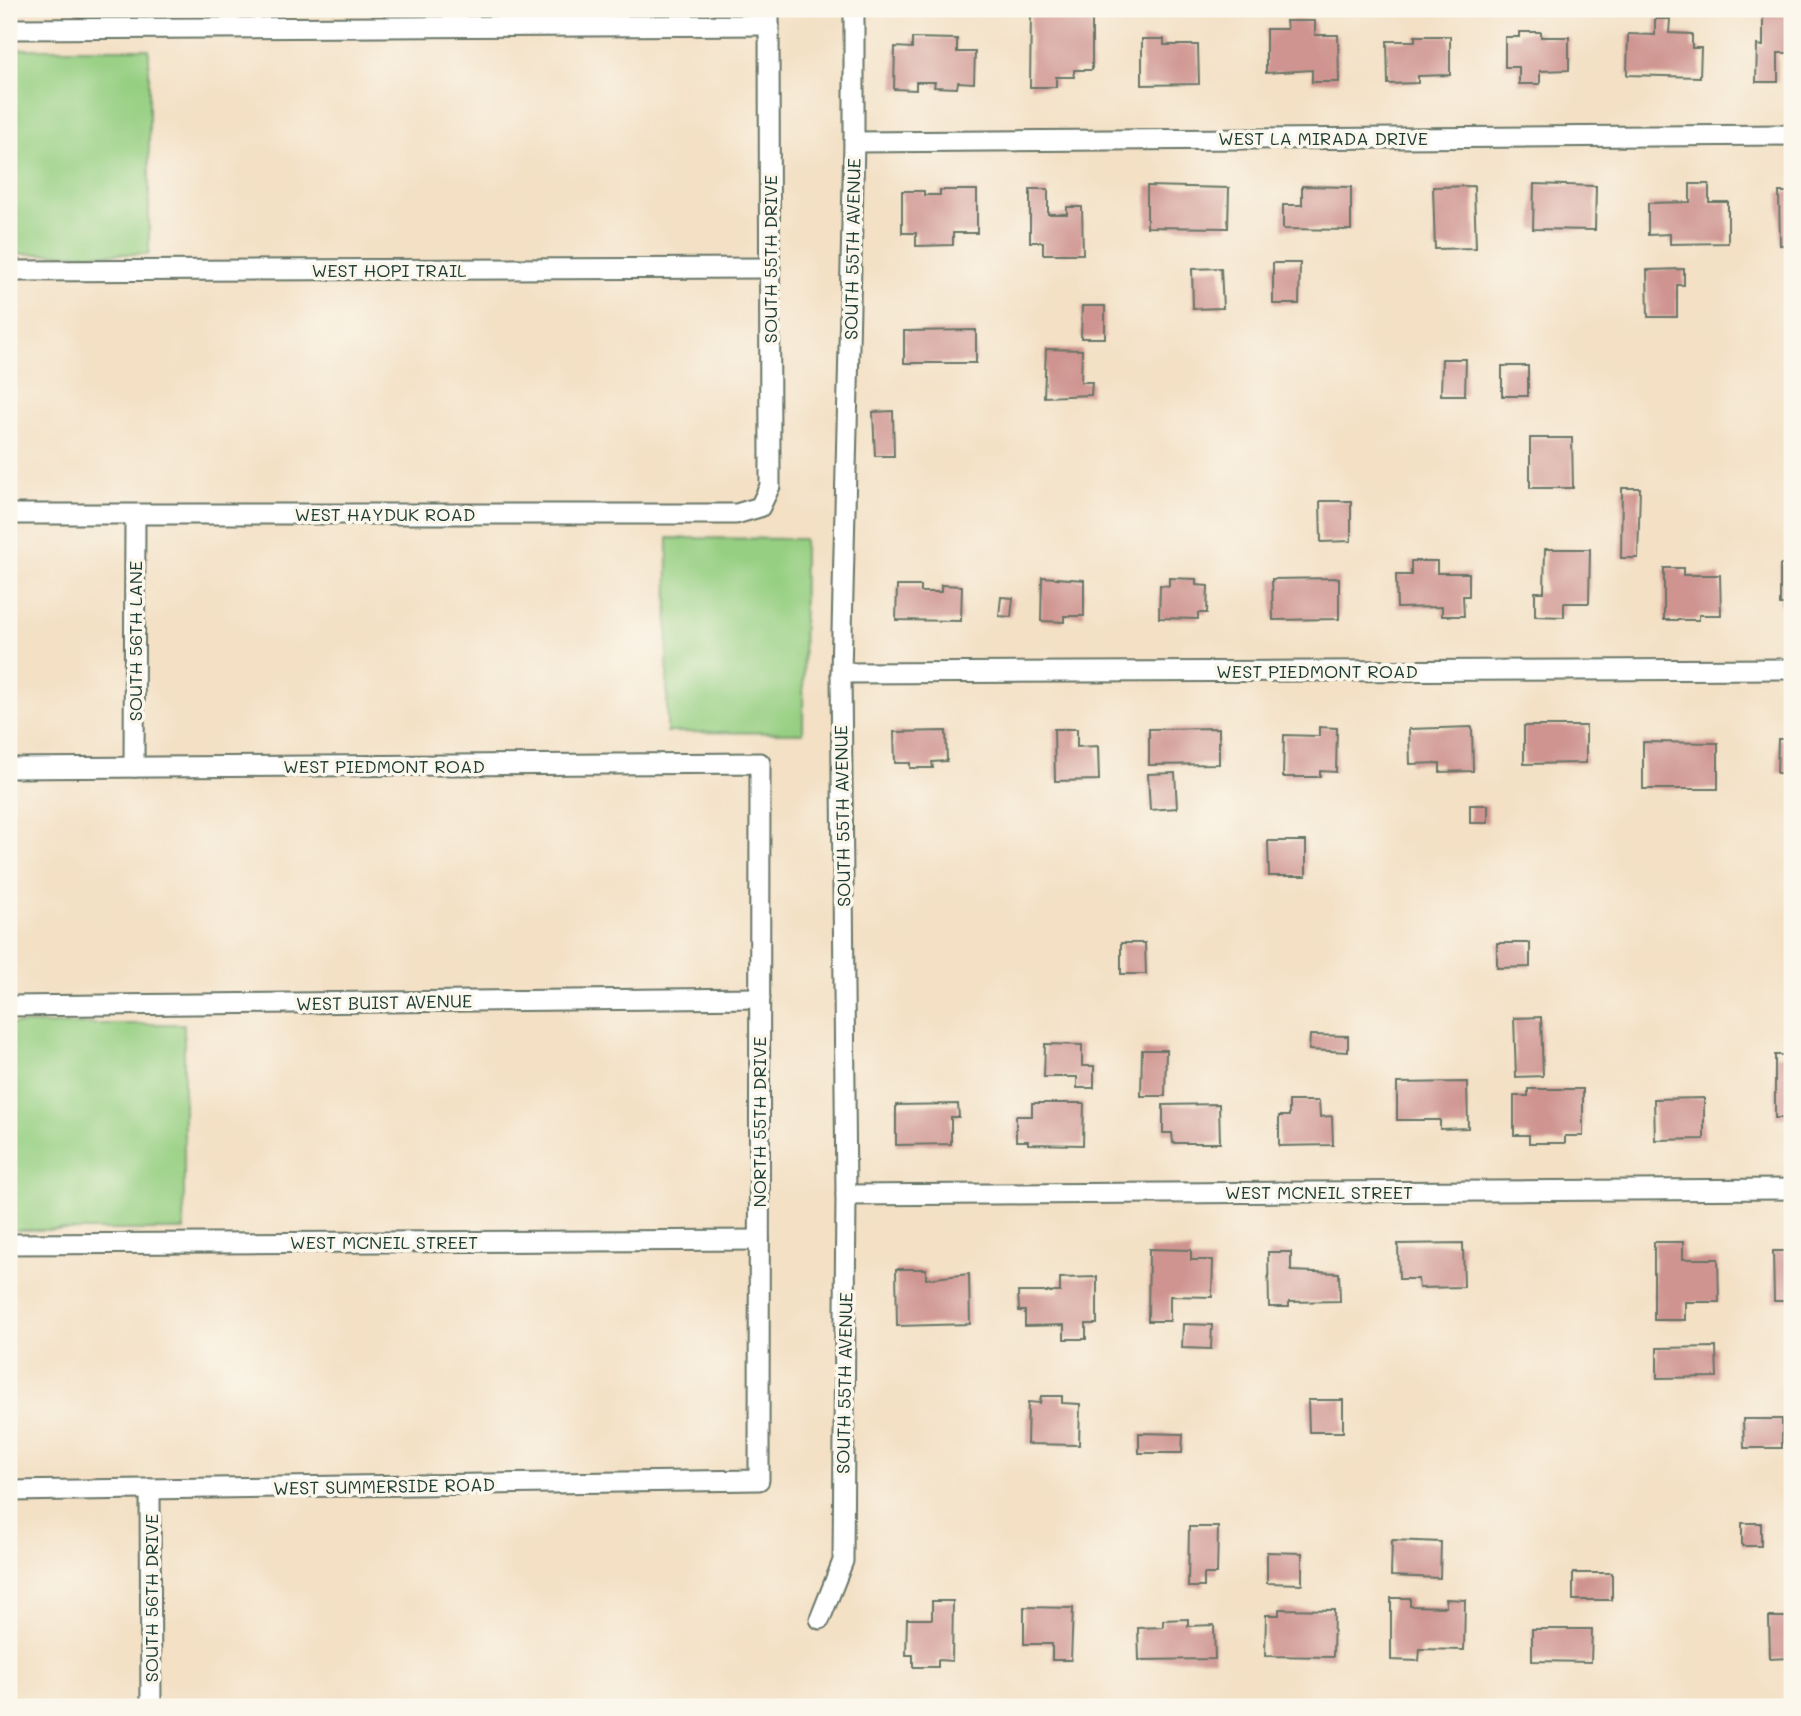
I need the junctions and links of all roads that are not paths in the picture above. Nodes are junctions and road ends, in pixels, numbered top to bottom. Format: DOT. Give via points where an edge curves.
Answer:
graph roads {
  1 [pos="854,9"];
  2 [pos="769,17"];
  3 [pos="9,29"];
  4 [pos="1792,135"];
  5 [pos="855,142"];
  6 [pos="770,268"];
  7 [pos="9,271"];
  8 [pos="760,507"];
  9 [pos="9,514"];
  10 [pos="135,515"];
  11 [pos="1792,669"];
  12 [pos="841,673"];
  13 [pos="760,763"];
  14 [pos="134,767"];
  15 [pos="9,768"];
  16 [pos="760,998"];
  17 [pos="9,1006"];
  18 [pos="1792,1189"];
  19 [pos="846,1195"];
  20 [pos="759,1240"];
  21 [pos="9,1244"];
  22 [pos="759,1480"];
  23 [pos="150,1489"];
  24 [pos="9,1491"];
  25 [pos="820,1619"];
  26 [pos="151,1707"];
  1 -- 5 [label="street, SOUTH 55TH AVENUE"];
  2 -- 3 [label="street"];
  2 -- 6 [label="street, SOUTH 55TH DRIVE"];
  4 -- 5 [label="street, WEST LA MIRADA DRIVE"];
  5 -- 12 [label="street, SOUTH 55TH AVENUE"];
  6 -- 7 [label="street, WEST HOPI TRAIL"];
  6 -- 8 [label="street, SOUTH 55TH DRIVE" via="770,486"];
  8 -- 10 [label="street, WEST HAYDUK ROAD" via="736,514"];
  9 -- 10 [label="street, WEST HAYDUK ROAD"];
  10 -- 14 [label="street, SOUTH 56TH LANE"];
  11 -- 12 [label="street, WEST PIEDMONT ROAD"];
  12 -- 19 [label="street, SOUTH 55TH AVENUE"];
  13 -- 14 [label="street, WEST PIEDMONT ROAD"];
  13 -- 16 [label="street, NORTH 55TH DRIVE"];
  14 -- 15 [label="street, WEST PIEDMONT ROAD"];
  16 -- 17 [label="street, WEST BUIST AVENUE"];
  16 -- 20 [label="street, NORTH 55TH DRIVE"];
  18 -- 19 [label="street, WEST MCNEIL STREET"];
  19 -- 25 [label="street, SOUTH 55TH AVENUE" via="843,1561"];
  20 -- 21 [label="street, WEST MCNEIL STREET"];
  20 -- 22 [label="street, NORTH 55TH DRIVE"];
  22 -- 23 [label="street, WEST SUMMERSIDE ROAD"];
  23 -- 24 [label="street, WEST SUMMERSIDE ROAD"];
  23 -- 26 [label="street, SOUTH 56TH DRIVE"];
}
